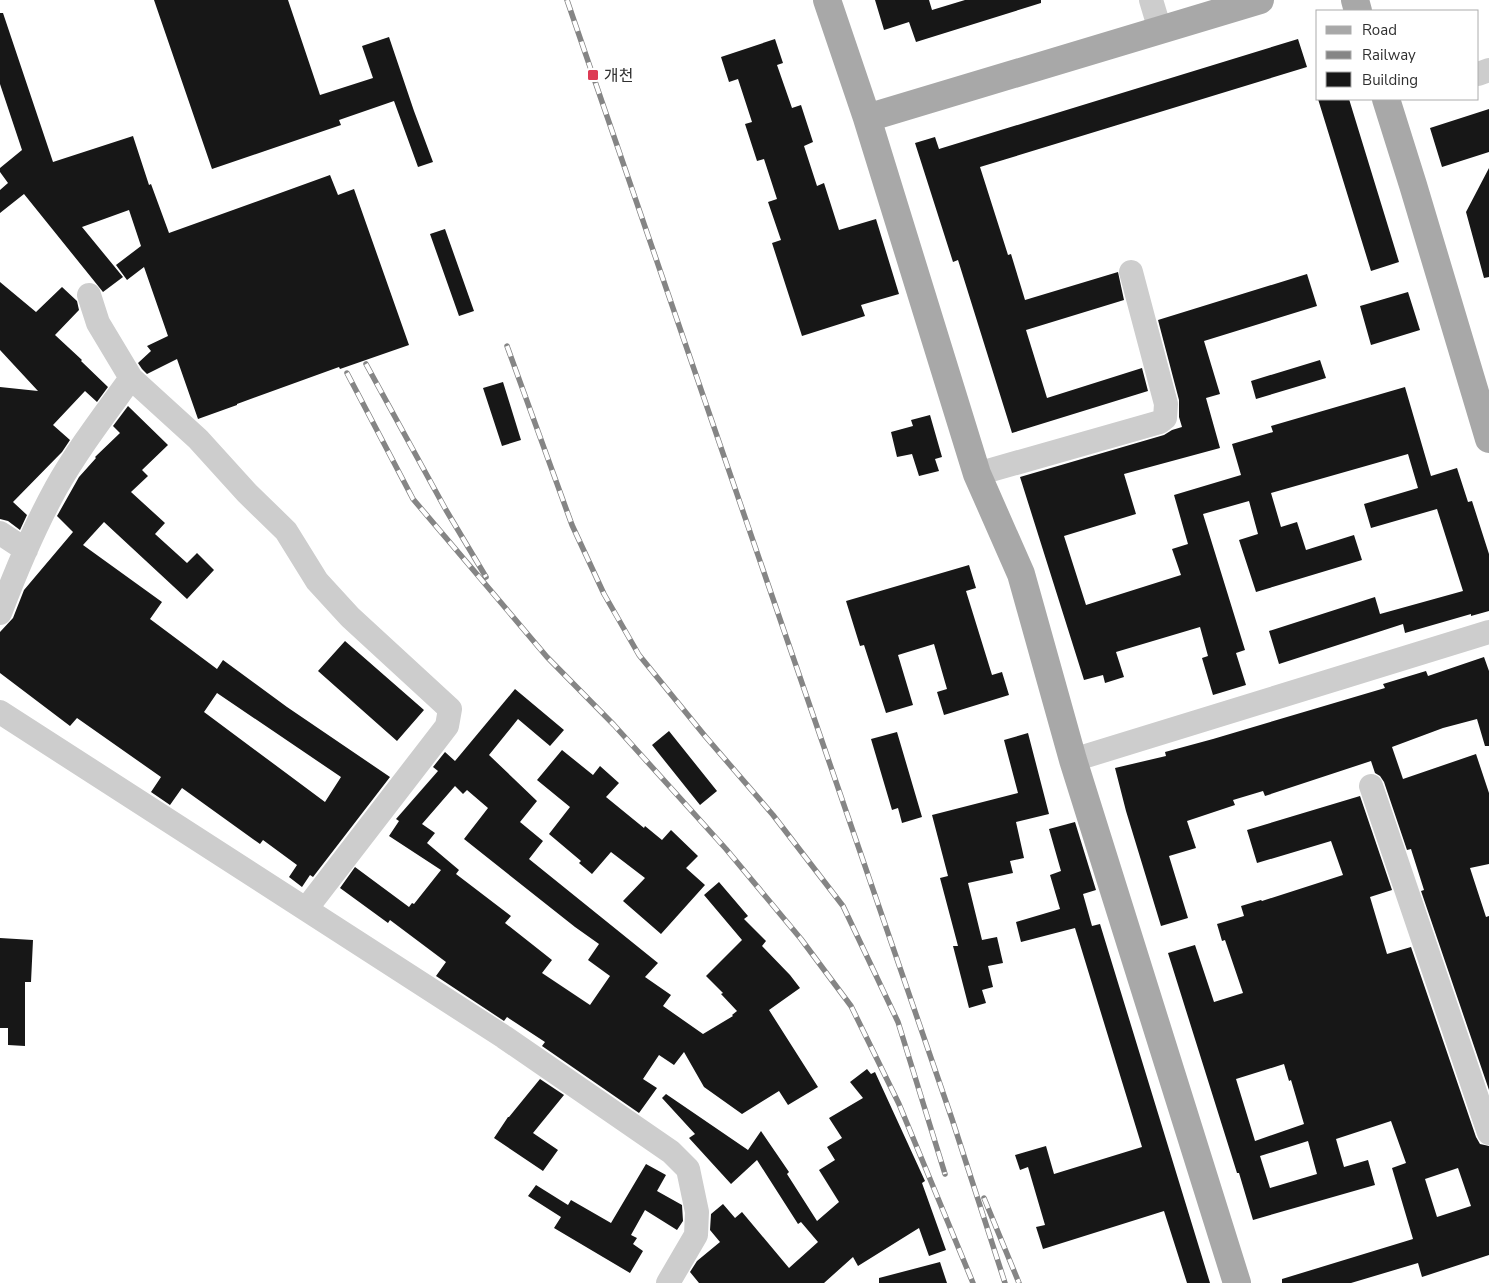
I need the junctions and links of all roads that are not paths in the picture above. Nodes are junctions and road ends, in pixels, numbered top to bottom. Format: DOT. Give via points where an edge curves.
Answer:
graph roads {
  1 [pos="827,0"];
  2 [pos="1151,0"];
  3 [pos="1260,0"];
  4 [pos="1160,30"];
  5 [pos="1391,100"];
  6 [pos="867,118"];
  7 [pos="1130,272"];
  8 [pos="89,296"];
  9 [pos="131,378"];
  10 [pos="1489,439"];
  11 [pos="977,474"];
  12 [pos="0,533"];
  13 [pos="26,550"];
  14 [pos="0,613"];
  15 [pos="1489,632"];
  16 [pos="0,712"];
  17 [pos="1073,760"];
  18 [pos="1371,786"];
  19 [pos="306,909"];
  20 [pos="1489,1132"];
  21 [pos="668,1283"];
  22 [pos="1237,1283"];
  1 -- 6 [label="main road"];
  2 -- 4 [label="street"];
  3 -- 4 [label="main road"];
  4 -- 6 [label="main road"];
  5 -- 10 [label="main road"];
  6 -- 11 [label="main road"];
  7 -- 11 [label="street" via="1166,404 1165,418"];
  8 -- 9 [label="street" via="98,322"];
  9 -- 13 [label="street" via="56,488"];
  9 -- 19 [label="street" via="198,439 286,531 317,581 350,617 450,709 447,726"];
  11 -- 17 [label="main road" via="1021,574"];
  12 -- 13 [label="street"];
  13 -- 14 [label="street"];
  15 -- 17 [label="street"];
  16 -- 19 [label="street"];
  17 -- 22 [label="main road"];
  18 -- 20 [label="street"];
  19 -- 21 [label="street" via="504,1037 671,1152 688,1169 697,1212 696,1235"];
}
